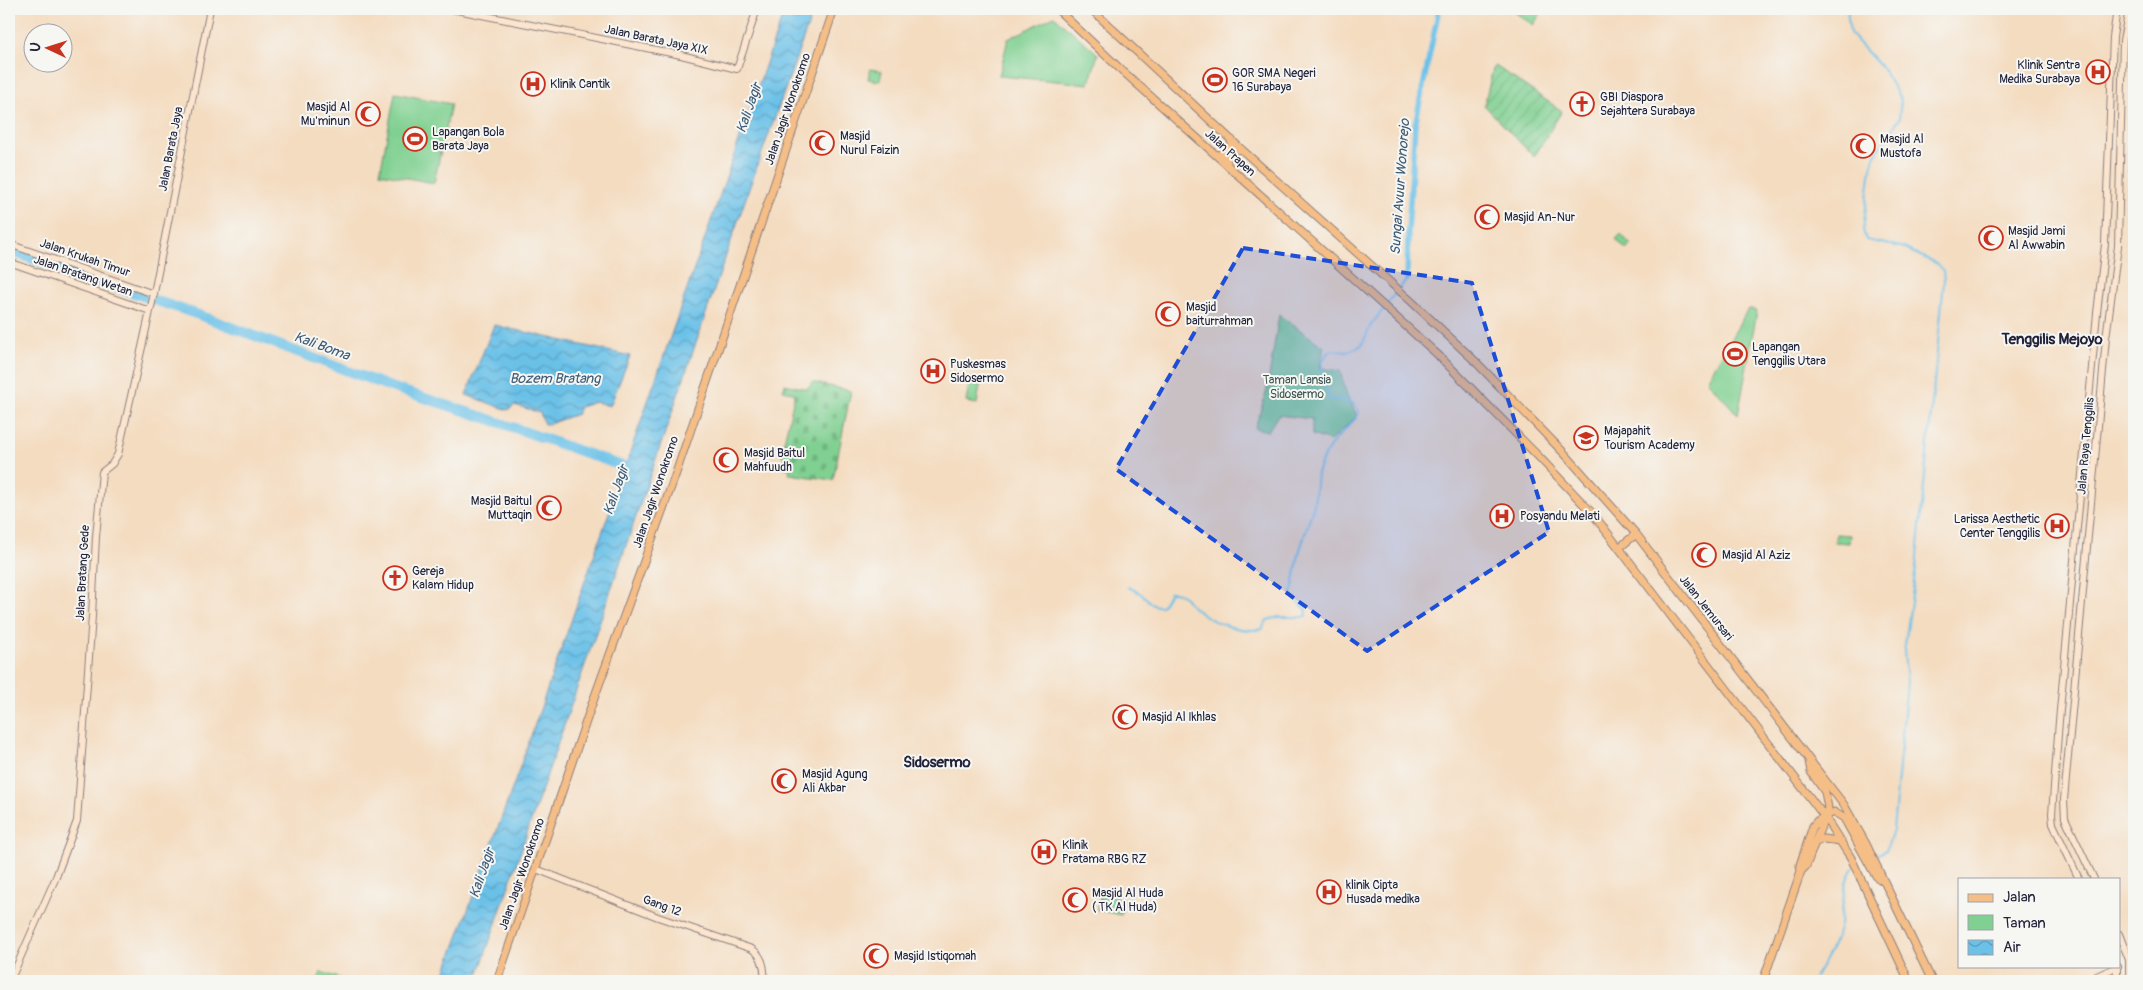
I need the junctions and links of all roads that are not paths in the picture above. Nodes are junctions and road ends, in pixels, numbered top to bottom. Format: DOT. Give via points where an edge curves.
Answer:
graph roads {
  1 [pos="210,9"];
  2 [pos="452,9"];
  3 [pos="756,9"];
  4 [pos="834,9"];
  5 [pos="1057,9"];
  6 [pos="1090,9"];
  7 [pos="2117,9"];
  8 [pos="2129,9"];
  9 [pos="1235,146"];
  10 [pos="1223,158"];
  11 [pos="9,244"];
  12 [pos="9,262"];
  13 [pos="1402,294"];
  14 [pos="154,296"];
  15 [pos="151,310"];
  16 [pos="2095,336"];
  17 [pos="2106,338"];
  18 [pos="2080,493"];
  19 [pos="2093,494"];
  20 [pos="1636,534"];
  21 [pos="1619,548"];
  22 [pos="2059,721"];
  23 [pos="2070,722"];
  24 [pos="1809,761"];
  25 [pos="1824,816"];
  26 [pos="1841,842"];
  27 [pos="1814,843"];
  28 [pos="1868,855"];
  29 [pos="536,869"];
  30 [pos="1801,871"];
  31 [pos="2079,878"];
  32 [pos="2094,878"];
  33 [pos="2120,936"];
  34 [pos="2132,959"];
  35 [pos="2120,965"];
  36 [pos="2114,968"];
  37 [pos="2118,968"];
  38 [pos="764,979"];
  39 [pos="10,981"];
  40 [pos="498,981"];
  41 [pos="1763,981"];
  42 [pos="1909,981"];
  43 [pos="1932,981"];
  44 [pos="2086,981"];
  45 [pos="2117,981"];
  46 [pos="2129,981"];
  1 -- 14 [label="main road, Jalan Barata Jaya"];
  2 -- 3 [label="main road, Jalan Barata Jaya XIX" via="737,69"];
  4 -- 29 [label="main road, Jalan Jagir Wonokromo" via="675,476 600,679"];
  5 -- 10 [label="main road, Jalan Prapen"];
  6 -- 9 [label="main road, Jalan Prapen"];
  7 -- 16 [label="main road, Jalan Raya Tenggilis" via="2113,37 2105,244"];
  8 -- 17 [label="main road, Jalan Raya Tenggilis" via="2123,40 2118,246"];
  9 -- 10 [label="main road"];
  9 -- 13 [label="main road, Jalan Prapen"];
  10 -- 21 [label="main road, Jalan Prapen" via="1437,354 1593,514"];
  11 -- 14 [label="main road, Jalan Krukah Timur" via="107,276"];
  12 -- 15 [label="main road, Jalan Bratang Wetan"];
  13 -- 20 [label="main road, Jalan Jemursari" via="1475,361"];
  14 -- 15 [label="main road, Jalan Bratang Gede"];
  15 -- 39 [label="main road, Jalan Bratang Gede" via="118,454 102,472 77,820"];
  16 -- 17 [label="main road"];
  16 -- 18 [label="main road, Jalan Raya Tenggilis"];
  17 -- 19 [label="main road, Jalan Raya Tenggilis"];
  18 -- 19 [label="main road"];
  18 -- 22 [label="main road, Jalan Raya Tenggilis"];
  19 -- 23 [label="main road, Jalan Raya Tenggilis"];
  20 -- 21 [label="main road"];
  20 -- 24 [label="main road, Jalan Jemursari"];
  21 -- 25 [label="main road"];
  22 -- 23 [label="main road"];
  22 -- 31 [label="main road, Jalan Raya Tenggilis" via="2052,824"];
  23 -- 32 [label="main road, Jalan Raya Tenggilis" via="2065,818"];
  24 -- 25 [label="main road" via="1811,772 1827,797 1828,808"];
  24 -- 28 [label="main road, Jalan Jemursari" via="1844,805"];
  25 -- 26 [label="main road"];
  25 -- 27 [label="main road"];
  25 -- 28 [label="main road" via="1834,812 1841,815"];
  25 -- 30 [label="main road" via="1813,826 1800,865"];
  26 -- 27 [label="main road" via="1824,839"];
  26 -- 42 [label="main road" via="1854,862"];
  27 -- 30 [label="main road"];
  28 -- 43 [label="main road"];
  29 -- 38 [label="main road, Gang 12" via="658,917 752,949 761,959"];
  29 -- 40 [label="main road, Jalan Jagir Wonokromo"];
  30 -- 41 [label="main road"];
  33 -- 34 [label="main road"];
  34 -- 35 [label="main road"];
  34 -- 46 [label="main road"];
  36 -- 44 [label="main road"];
  37 -- 45 [label="main road"];
}
